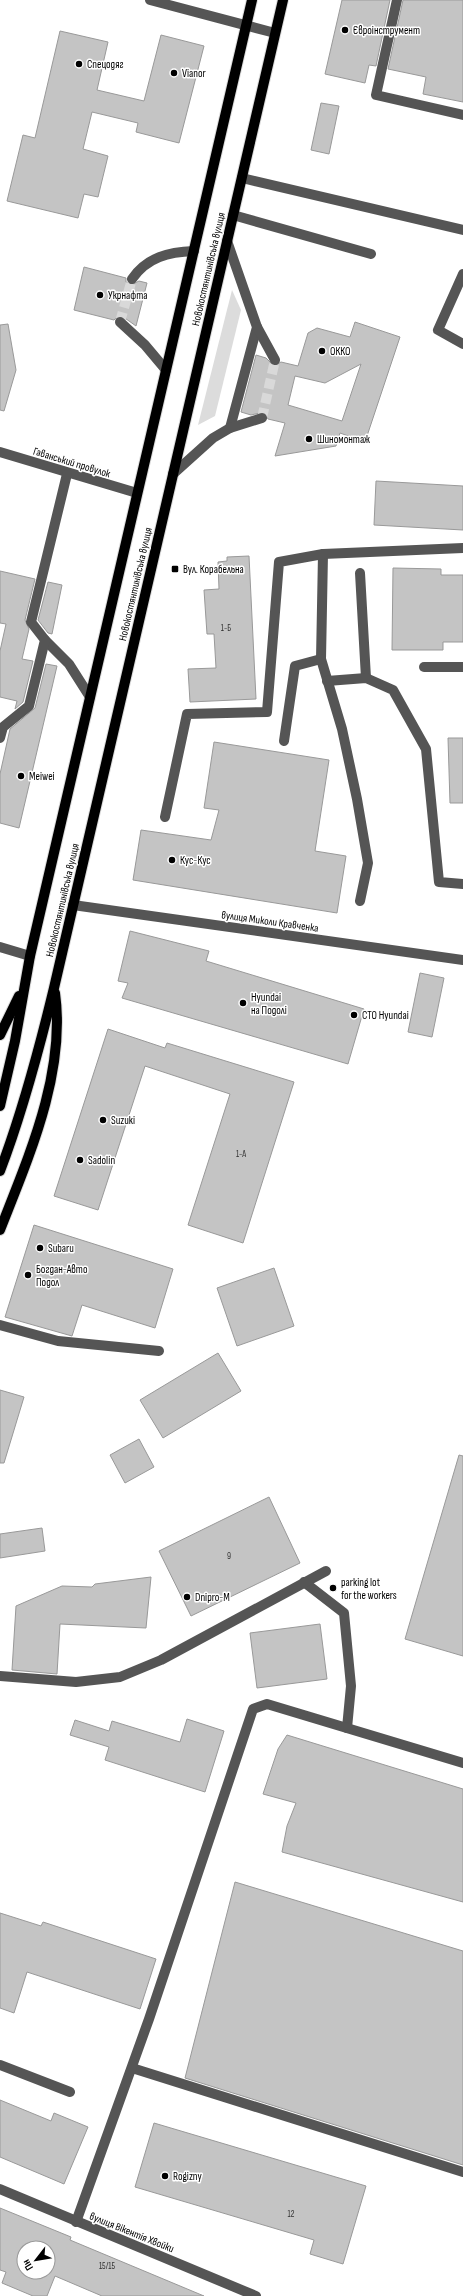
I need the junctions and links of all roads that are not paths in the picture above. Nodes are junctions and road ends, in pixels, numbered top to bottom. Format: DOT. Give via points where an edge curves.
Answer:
graph roads {
  1 [pos="150,0"];
  2 [pos="252,0"];
  3 [pos="283,0"];
  4 [pos="397,0"];
  5 [pos="246,26"];
  6 [pos="275,34"];
  7 [pos="463,115"];
  8 [pos="242,178"];
  9 [pos="233,215"];
  10 [pos="463,230"];
  11 [pos="227,241"];
  12 [pos="194,251"];
  13 [pos="371,254"];
  14 [pos="463,274"];
  15 [pos="132,279"];
  16 [pos="120,322"];
  17 [pos="257,327"];
  18 [pos="463,344"];
  19 [pos="275,360"];
  20 [pos="166,370"];
  21 [pos="262,418"];
  22 [pos="230,428"];
  23 [pos="0,452"];
  24 [pos="68,474"];
  25 [pos="173,474"];
  26 [pos="137,493"];
  27 [pos="463,548"];
  28 [pos="323,554"];
  29 [pos="360,573"];
  30 [pos="45,640"];
  31 [pos="321,659"];
  32 [pos="424,667"];
  33 [pos="463,667"];
  34 [pos="366,678"];
  35 [pos="328,681"];
  36 [pos="90,697"];
  37 [pos="0,738"];
  38 [pos="284,740"];
  39 [pos="165,817"];
  40 [pos="463,884"];
  41 [pos="360,901"];
  42 [pos="73,905"];
  43 [pos="0,947"];
  44 [pos="30,956"];
  45 [pos="463,960"];
  46 [pos="24,987"];
  47 [pos="54,988"];
  48 [pos="0,1035"];
  49 [pos="0,1106"];
  50 [pos="0,1171"];
  51 [pos="0,1230"];
  52 [pos="0,1325"];
  53 [pos="159,1351"];
  54 [pos="326,1571"];
  55 [pos="304,1582"];
  56 [pos="0,1676"];
  57 [pos="347,1728"];
  58 [pos="463,1763"];
  59 [pos="0,2065"];
  60 [pos="132,2068"];
  61 [pos="70,2092"];
  62 [pos="463,2172"];
  63 [pos="0,2189"];
  64 [pos="76,2222"];
  65 [pos="256,2296"];
  1 -- 5 [label="street"];
  2 -- 5 [label="main road, Новокостянтинівська вулиця"];
  3 -- 6 [label="main road, Новокостянтинівська вулиця"];
  4 -- 7 [label="street" via="376,95"];
  5 -- 6 [label="street"];
  5 -- 12 [label="main road, Новокостянтинівська вулиця"];
  6 -- 8 [label="main road, Новокостянтинівська вулиця"];
  8 -- 9 [label="main road, Новокостянтинівська вулиця"];
  8 -- 10 [label="street"];
  9 -- 11 [label="main road, Новокостянтинівська вулиця"];
  9 -- 13 [label="street"];
  11 -- 17 [label="street"];
  11 -- 25 [label="main road, Новокостянтинівська вулиця"];
  12 -- 15 [label="street" via="170,252 140,267"];
  12 -- 20 [label="main road, Новокостянтинівська вулиця"];
  14 -- 18 [label="street" via="438,330"];
  16 -- 20 [label="street"];
  17 -- 19 [label="street"];
  17 -- 22 [label="street"];
  20 -- 26 [label="main road, Новокостянтинівська вулиця"];
  21 -- 22 [label="street"];
  22 -- 25 [label="street" via="212,438"];
  23 -- 24 [label="street, Гаванський провулок"];
  24 -- 26 [label="street, Гаванський провулок"];
  24 -- 30 [label="street" via="31,622"];
  25 -- 42 [label="main road, Новокостянтинівська вулиця"];
  26 -- 36 [label="main road, Новокостянтинівська вулиця"];
  27 -- 28 [label="street"];
  28 -- 31 [label="street"];
  28 -- 39 [label="street" via="279,562 267,712 187,714"];
  29 -- 34 [label="street"];
  30 -- 36 [label="street" via="69,664"];
  30 -- 37 [label="street" via="29,706 3,727"];
  31 -- 35 [label="street"];
  31 -- 38 [label="street" via="295,666"];
  32 -- 33 [label="street"];
  34 -- 35 [label="street"];
  34 -- 40 [label="street" via="393,690 426,749 439,882"];
  35 -- 41 [label="street" via="342,729 368,863"];
  36 -- 44 [label="main road, Новокостянтинівська вулиця"];
  42 -- 45 [label="street, вулиця Миколи Кравченка"];
  42 -- 47 [label="main road, Новокостянтинівська вулиця"];
  43 -- 44 [label="street"];
  44 -- 46 [label="main road, Новокостянтинівська вулиця"];
  46 -- 48 [label="main road"];
  46 -- 49 [label="main road, Новокостянтинівська вулиця"];
  47 -- 50 [label="main road, Новокостянтинівська вулиця" via="15,1133"];
  47 -- 51 [label="main road" via="58,1016 54,1059 47,1092 35,1138"];
  52 -- 53 [label="street" via="58,1341"];
  54 -- 55 [label="street"];
  55 -- 56 [label="street" via="161,1660 120,1677 76,1682"];
  55 -- 57 [label="street" via="344,1613 351,1686"];
  57 -- 58 [label="street"];
  57 -- 60 [label="street" via="268,1704 253,1709"];
  59 -- 61 [label="street"];
  60 -- 62 [label="street"];
  60 -- 64 [label="street"];
  63 -- 64 [label="street, вулиця Вікентія Хвойки"];
  64 -- 65 [label="street, вулиця Вікентія Хвойки"];
}
